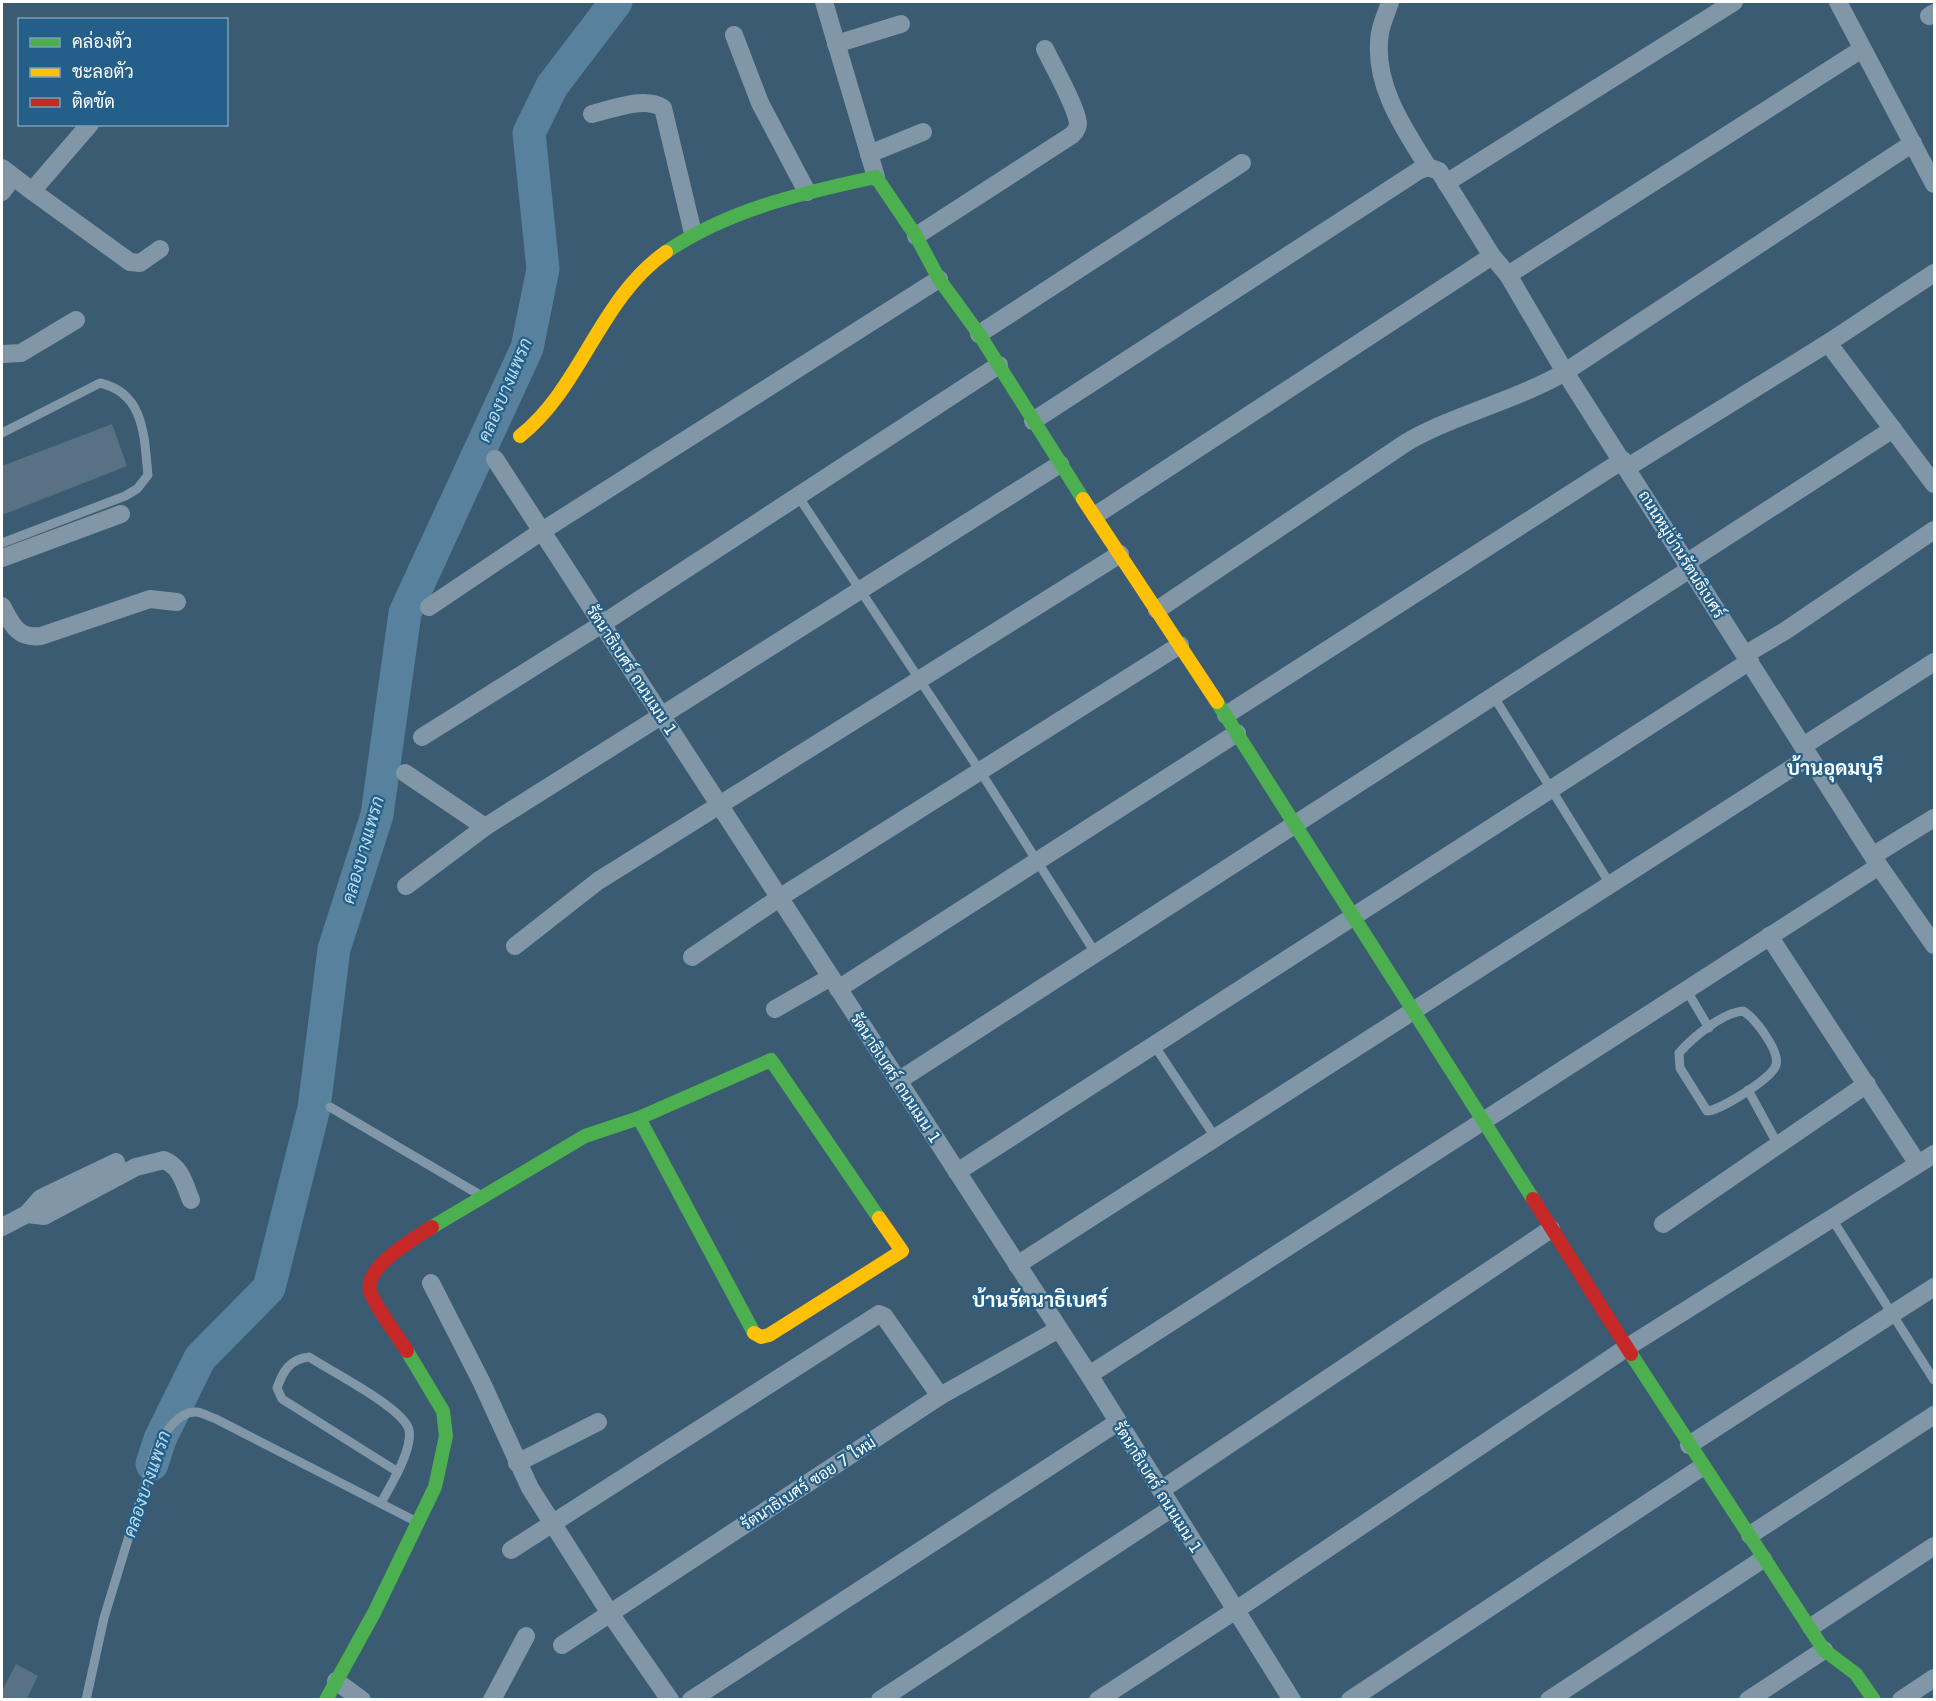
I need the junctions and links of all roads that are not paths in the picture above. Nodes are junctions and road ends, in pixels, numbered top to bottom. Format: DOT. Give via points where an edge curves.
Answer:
graph roads {
  1 [pos="824,2"];
  2 [pos="1390,2"];
  3 [pos="1734,2"];
  4 [pos="1838,2"];
  5 [pos="901,24"];
  6 [pos="734,35"];
  7 [pos="836,44"];
  8 [pos="1045,49"];
  9 [pos="1862,49"];
  10 [pos="592,114"];
  11 [pos="88,126"];
  12 [pos="922,132"];
  13 [pos="1913,143"];
  14 [pos="869,154"];
  15 [pos="1242,163"];
  16 [pos="1428,167"];
  17 [pos="876,177"];
  18 [pos="5,179"];
  19 [pos="1446,183"];
  20 [pos="1935,184"];
  21 [pos="32,191"];
  22 [pos="807,192"];
  23 [pos="693,233"];
  24 [pos="916,236"];
  25 [pos="160,249"];
  26 [pos="1492,256"];
  27 [pos="1935,273"];
  28 [pos="1508,275"];
  29 [pos="939,279"];
  30 [pos="76,320"];
  31 [pos="979,334"];
  32 [pos="1828,343"];
  33 [pos="2,354"];
  34 [pos="999,365"];
  35 [pos="1565,372"];
  36 [pos="1033,421"];
  37 [pos="1893,429"];
  38 [pos="2,433"];
  39 [pos="520,436"];
  40 [pos="495,459"];
  41 [pos="1060,464"];
  42 [pos="1626,464"];
  43 [pos="1935,484"];
  44 [pos="798,496"];
  45 [pos="121,514"];
  46 [pos="1096,515"];
  47 [pos="1935,530"];
  48 [pos="542,531"];
  49 [pos="2,543"];
  50 [pos="1120,554"];
  51 [pos="2,558"];
  52 [pos="1688,566"];
  53 [pos="861,589"];
  54 [pos="177,602"];
  55 [pos="2,606"];
  56 [pos="429,607"];
  57 [pos="1157,610"];
  58 [pos="602,624"];
  59 [pos="1180,645"];
  60 [pos="1748,657"];
  61 [pos="1935,662"];
  62 [pos="921,680"];
  63 [pos="1494,697"];
  64 [pos="661,715"];
  65 [pos="1226,715"];
  66 [pos="1237,733"];
  67 [pos="422,737"];
  68 [pos="1806,751"];
  69 [pos="980,771"];
  70 [pos="405,772"];
  71 [pos="1553,790"];
  72 [pos="721,807"];
  73 [pos="1935,818"];
  74 [pos="1295,825"];
  75 [pos="485,827"];
  76 [pos="1036,861"];
  77 [pos="1876,861"];
  78 [pos="1610,884"];
  79 [pos="406,886"];
  80 [pos="779,898"];
  81 [pos="1353,918"];
  82 [pos="1769,936"];
  83 [pos="1935,945"];
  84 [pos="515,946"];
  85 [pos="1096,954"];
  86 [pos="692,957"];
  87 [pos="835,982"];
  88 [pos="1687,991"];
  89 [pos="775,1009"];
  90 [pos="1411,1011"];
  91 [pos="1709,1028"];
  92 [pos="1154,1045"];
  93 [pos="898,1081"];
  94 [pos="1867,1084"];
  95 [pos="1748,1090"];
  96 [pos="330,1107"];
  97 [pos="639,1118"];
  98 [pos="1483,1122"];
  99 [pos="1215,1137"];
  100 [pos="1779,1145"];
  101 [pos="1935,1154"];
  102 [pos="116,1162"];
  103 [pos="1918,1164"];
  104 [pos="957,1172"];
  105 [pos="482,1196"];
  106 [pos="191,1200"];
  107 [pos="27,1214"];
  108 [pos="1832,1218"];
  109 [pos="1663,1224"];
  110 [pos="2,1227"];
  111 [pos="1551,1229"];
  112 [pos="1017,1265"];
  113 [pos="431,1283"];
  114 [pos="1935,1287"];
  115 [pos="1893,1314"];
  116 [pos="1059,1329"];
  117 [pos="1626,1348"];
  118 [pos="1089,1375"];
  119 [pos="1935,1380"];
  120 [pos="940,1396"];
  121 [pos="1935,1415"];
  122 [pos="598,1422"];
  123 [pos="1118,1422"];
  124 [pos="1689,1444"];
  125 [pos="517,1463"];
  126 [pos="1702,1467"];
  127 [pos="398,1472"];
  128 [pos="1161,1490"];
  129 [pos="381,1503"];
  130 [pos="1172,1508"];
  131 [pos="418,1523"];
  132 [pos="554,1523"];
  133 [pos="1750,1534"];
  134 [pos="1935,1546"];
  135 [pos="512,1550"];
  136 [pos="1763,1559"];
  137 [pos="1236,1610"];
  138 [pos="609,1611"];
  139 [pos="1810,1627"];
  140 [pos="526,1636"];
  141 [pos="562,1645"];
  142 [pos="1824,1650"];
  143 [pos="1935,1678"];
  144 [pos="336,1682"];
  145 [pos="86,1700"];
  146 [pos="326,1700"];
  147 [pos="362,1700"];
  148 [pos="492,1700"];
  149 [pos="670,1700"];
  150 [pos="691,1700"];
  151 [pos="880,1700"];
  152 [pos="1098,1700"];
  153 [pos="1292,1700"];
  154 [pos="1350,1700"];
  155 [pos="1549,1700"];
  156 [pos="1748,1700"];
  157 [pos="1874,1700"];
  158 [pos="1901,1700"];
  1 -- 7 [label="street"];
  2 -- 16 [label="street, ถนนหมู่บ้านรัตนธิเบศร์" via="1380,32 1382,74 1397,118"];
  3 -- 19 [label="street"];
  4 -- 9 [label="street"];
  5 -- 7 [label="street"];
  6 -- 22 [label="street" via="760,103"];
  7 -- 14 [label="street"];
  8 -- 24 [label="street" via="1073,109 1076,130"];
  9 -- 13 [label="street"];
  9 -- 28 [label="street"];
  10 -- 23 [label="street" via="638,104 654,103 663,108"];
  11 -- 21 [label="street"];
  12 -- 14 [label="street"];
  13 -- 20 [label="street"];
  13 -- 35 [label="street"];
  14 -- 17 [label="street"];
  15 -- 31 [label="street"];
  16 -- 19 [label="street, ถนนหมู่บ้านรัตนธิเบศร์" via="1439,171"];
  16 -- 36 [label="street"];
  17 -- 22 [label="street"];
  17 -- 24 [label="street"];
  18 -- 21 [label="street"];
  19 -- 26 [label="street, ถนนหมู่บ้านรัตนธิเบศร์"];
  21 -- 25 [label="street" via="130,262 140,263"];
  22 -- 23 [label="street"];
  23 -- 39 [label="street" via="635,279 589,344 552,408"];
  24 -- 29 [label="street"];
  26 -- 28 [label="street, ถนนหมู่บ้านรัตนธิเบศร์"];
  26 -- 46 [label="street"];
  27 -- 32 [label="street"];
  28 -- 35 [label="street, ถนนหมู่บ้านรัตนธิเบศร์"];
  29 -- 31 [label="street"];
  29 -- 48 [label="street"];
  30 -- 33 [label="street" via="21,353"];
  31 -- 34 [label="street"];
  32 -- 37 [label="street"];
  32 -- 42 [label="street"];
  34 -- 36 [label="street"];
  34 -- 44 [label="street"];
  35 -- 42 [label="street, ถนนหมู่บ้านรัตนธิเบศร์"];
  35 -- 57 [label="street" via="1528,391 1439,424 1407,442"];
  36 -- 41 [label="street"];
  37 -- 43 [label="street"];
  37 -- 52 [label="street"];
  38 -- 49 [label="lane" via="100,383 114,386 132,401 144,430 147,475 137,489 125,496"];
  40 -- 48 [label="street, รัตนาธิเบศร์ ถนนเมน 1"];
  41 -- 46 [label="street"];
  41 -- 53 [label="street"];
  42 -- 52 [label="street, ถนนหมู่บ้านรัตนธิเบศร์"];
  42 -- 65 [label="street"];
  44 -- 53 [label="lane"];
  44 -- 58 [label="street"];
  45 -- 51 [label="street"];
  46 -- 50 [label="street"];
  47 -- 60 [label="street"];
  48 -- 56 [label="street"];
  48 -- 58 [label="street, รัตนาธิเบศร์ ถนนเมน 1"];
  50 -- 57 [label="street"];
  50 -- 62 [label="street"];
  52 -- 60 [label="street, ถนนหมู่บ้านรัตนธิเบศร์"];
  52 -- 63 [label="street"];
  53 -- 62 [label="lane"];
  53 -- 64 [label="street"];
  54 -- 55 [label="street" via="150,599 28,638 18,632"];
  57 -- 59 [label="street"];
  58 -- 64 [label="street, รัตนาธิเบศร์ ถนนเมน 1"];
  58 -- 67 [label="street"];
  59 -- 65 [label="street"];
  59 -- 69 [label="street"];
  60 -- 68 [label="street, ถนนหมู่บ้านรัตนธิเบศร์"];
  60 -- 71 [label="street"];
  61 -- 68 [label="street"];
  62 -- 69 [label="lane"];
  62 -- 72 [label="street"];
  63 -- 71 [label="lane"];
  63 -- 74 [label="street"];
  64 -- 72 [label="street, รัตนาธิเบศร์ ถนนเมน 1"];
  64 -- 75 [label="street"];
  65 -- 66 [label="street"];
  66 -- 74 [label="street"];
  66 -- 76 [label="street"];
  68 -- 77 [label="street, ถนนหมู่บ้านรัตนธิเบศร์"];
  68 -- 78 [label="street"];
  69 -- 76 [label="lane"];
  69 -- 80 [label="street"];
  70 -- 75 [label="street"];
  71 -- 78 [label="lane"];
  71 -- 81 [label="street"];
  72 -- 80 [label="street, รัตนาธิเบศร์ ถนนเมน 1"];
  72 -- 84 [label="street" via="598,881"];
  73 -- 77 [label="street"];
  74 -- 81 [label="street"];
  74 -- 85 [label="street"];
  75 -- 79 [label="street"];
  76 -- 85 [label="lane"];
  76 -- 87 [label="street"];
  77 -- 82 [label="street"];
  77 -- 83 [label="street, ถนนหมู่บ้านรัตนธิเบศร์"];
  78 -- 90 [label="street"];
  80 -- 86 [label="street"];
  80 -- 87 [label="street, รัตนาธิเบศร์ ถนนเมน 1"];
  81 -- 90 [label="street"];
  81 -- 92 [label="street"];
  82 -- 88 [label="street"];
  82 -- 94 [label="street"];
  85 -- 93 [label="street"];
  87 -- 89 [label="street"];
  87 -- 93 [label="street, รัตนาธิเบศร์ ถนนเมน 1"];
  88 -- 91 [label="lane"];
  88 -- 98 [label="street"];
  90 -- 98 [label="street"];
  90 -- 99 [label="street"];
  91 -- 95 [label="lane" via="1743,1011 1769,1041 1777,1064 1774,1071"];
  91 -- 95 [label="lane" via="1684,1048 1679,1059 1680,1068 1702,1106 1715,1111"];
  92 -- 99 [label="lane"];
  92 -- 104 [label="street"];
  93 -- 104 [label="street, รัตนาธิเบศร์ ถนนเมน 1"];
  94 -- 100 [label="street"];
  94 -- 103 [label="street"];
  95 -- 100 [label="lane"];
  96 -- 105 [label="lane"];
  97 -- 97 [label="street" via="754,1334 769,1335 902,1251 771,1060"];
  97 -- 105 [label="street" via="585,1136"];
  98 -- 111 [label="street"];
  98 -- 118 [label="street"];
  99 -- 112 [label="street"];
  100 -- 109 [label="street"];
  101 -- 103 [label="street"];
  102 -- 107 [label="street" via="41,1198"];
  103 -- 108 [label="street"];
  104 -- 112 [label="street, รัตนาธิเบศร์ ถนนเมน 1"];
  105 -- 131 [label="street" via="395,1253 372,1277 370,1290 379,1308 443,1411 446,1436 435,1487"];
  106 -- 107 [label="street" via="180,1171 164,1160 136,1167 44,1216"];
  107 -- 110 [label="street"];
  108 -- 115 [label="lane"];
  108 -- 117 [label="street"];
  111 -- 117 [label="street"];
  111 -- 128 [label="street"];
  112 -- 116 [label="street, รัตนาธิเบศร์ ถนนเมน 1"];
  113 -- 125 [label="street"];
  114 -- 115 [label="street"];
  115 -- 119 [label="lane"];
  115 -- 124 [label="street"];
  116 -- 118 [label="street, รัตนาธิเบศร์ ถนนเมน 1"];
  116 -- 120 [label="street, รัตนาธิเบศร์ ซอย 7 ใหม่"];
  117 -- 124 [label="street"];
  117 -- 137 [label="street"];
  118 -- 123 [label="street, รัตนาธิเบศร์ ถนนเมน 1"];
  120 -- 132 [label="street" via="879,1314"];
  120 -- 138 [label="street, รัตนาธิเบศร์ ซอย 7 ใหม่"];
  121 -- 133 [label="street"];
  122 -- 125 [label="street"];
  123 -- 128 [label="street, รัตนาธิเบศร์ ถนนเมน 1"];
  123 -- 150 [label="street"];
  124 -- 126 [label="street"];
  125 -- 132 [label="street"];
  126 -- 133 [label="street"];
  126 -- 154 [label="street"];
  127 -- 127 [label="lane" via="410,1433 406,1423 393,1410 309,1357 292,1362 277,1388 282,1399"];
  127 -- 129 [label="lane"];
  128 -- 130 [label="street, รัตนาธิเบศร์ ถนนเมน 1"];
  129 -- 131 [label="lane"];
  129 -- 145 [label="lane" via="216,1419 197,1412 186,1414 167,1430 155,1451 104,1618"];
  130 -- 137 [label="street, รัตนาธิเบศร์ ถนนเมน 1"];
  130 -- 151 [label="street"];
  131 -- 144 [label="street"];
  132 -- 135 [label="street"];
  132 -- 138 [label="street"];
  133 -- 136 [label="street"];
  134 -- 139 [label="street"];
  136 -- 139 [label="street"];
  136 -- 155 [label="street"];
  137 -- 152 [label="street"];
  137 -- 153 [label="street, รัตนาธิเบศร์ ถนนเมน 1"];
  138 -- 141 [label="street, รัตนาธิเบศร์ ซอย 7 ใหม่"];
  138 -- 149 [label="street"];
  139 -- 142 [label="street"];
  140 -- 148 [label="street"];
  142 -- 156 [label="street"];
  142 -- 157 [label="street" via="1856,1674"];
  143 -- 158 [label="street"];
  144 -- 146 [label="street"];
  144 -- 147 [label="street"];
}
